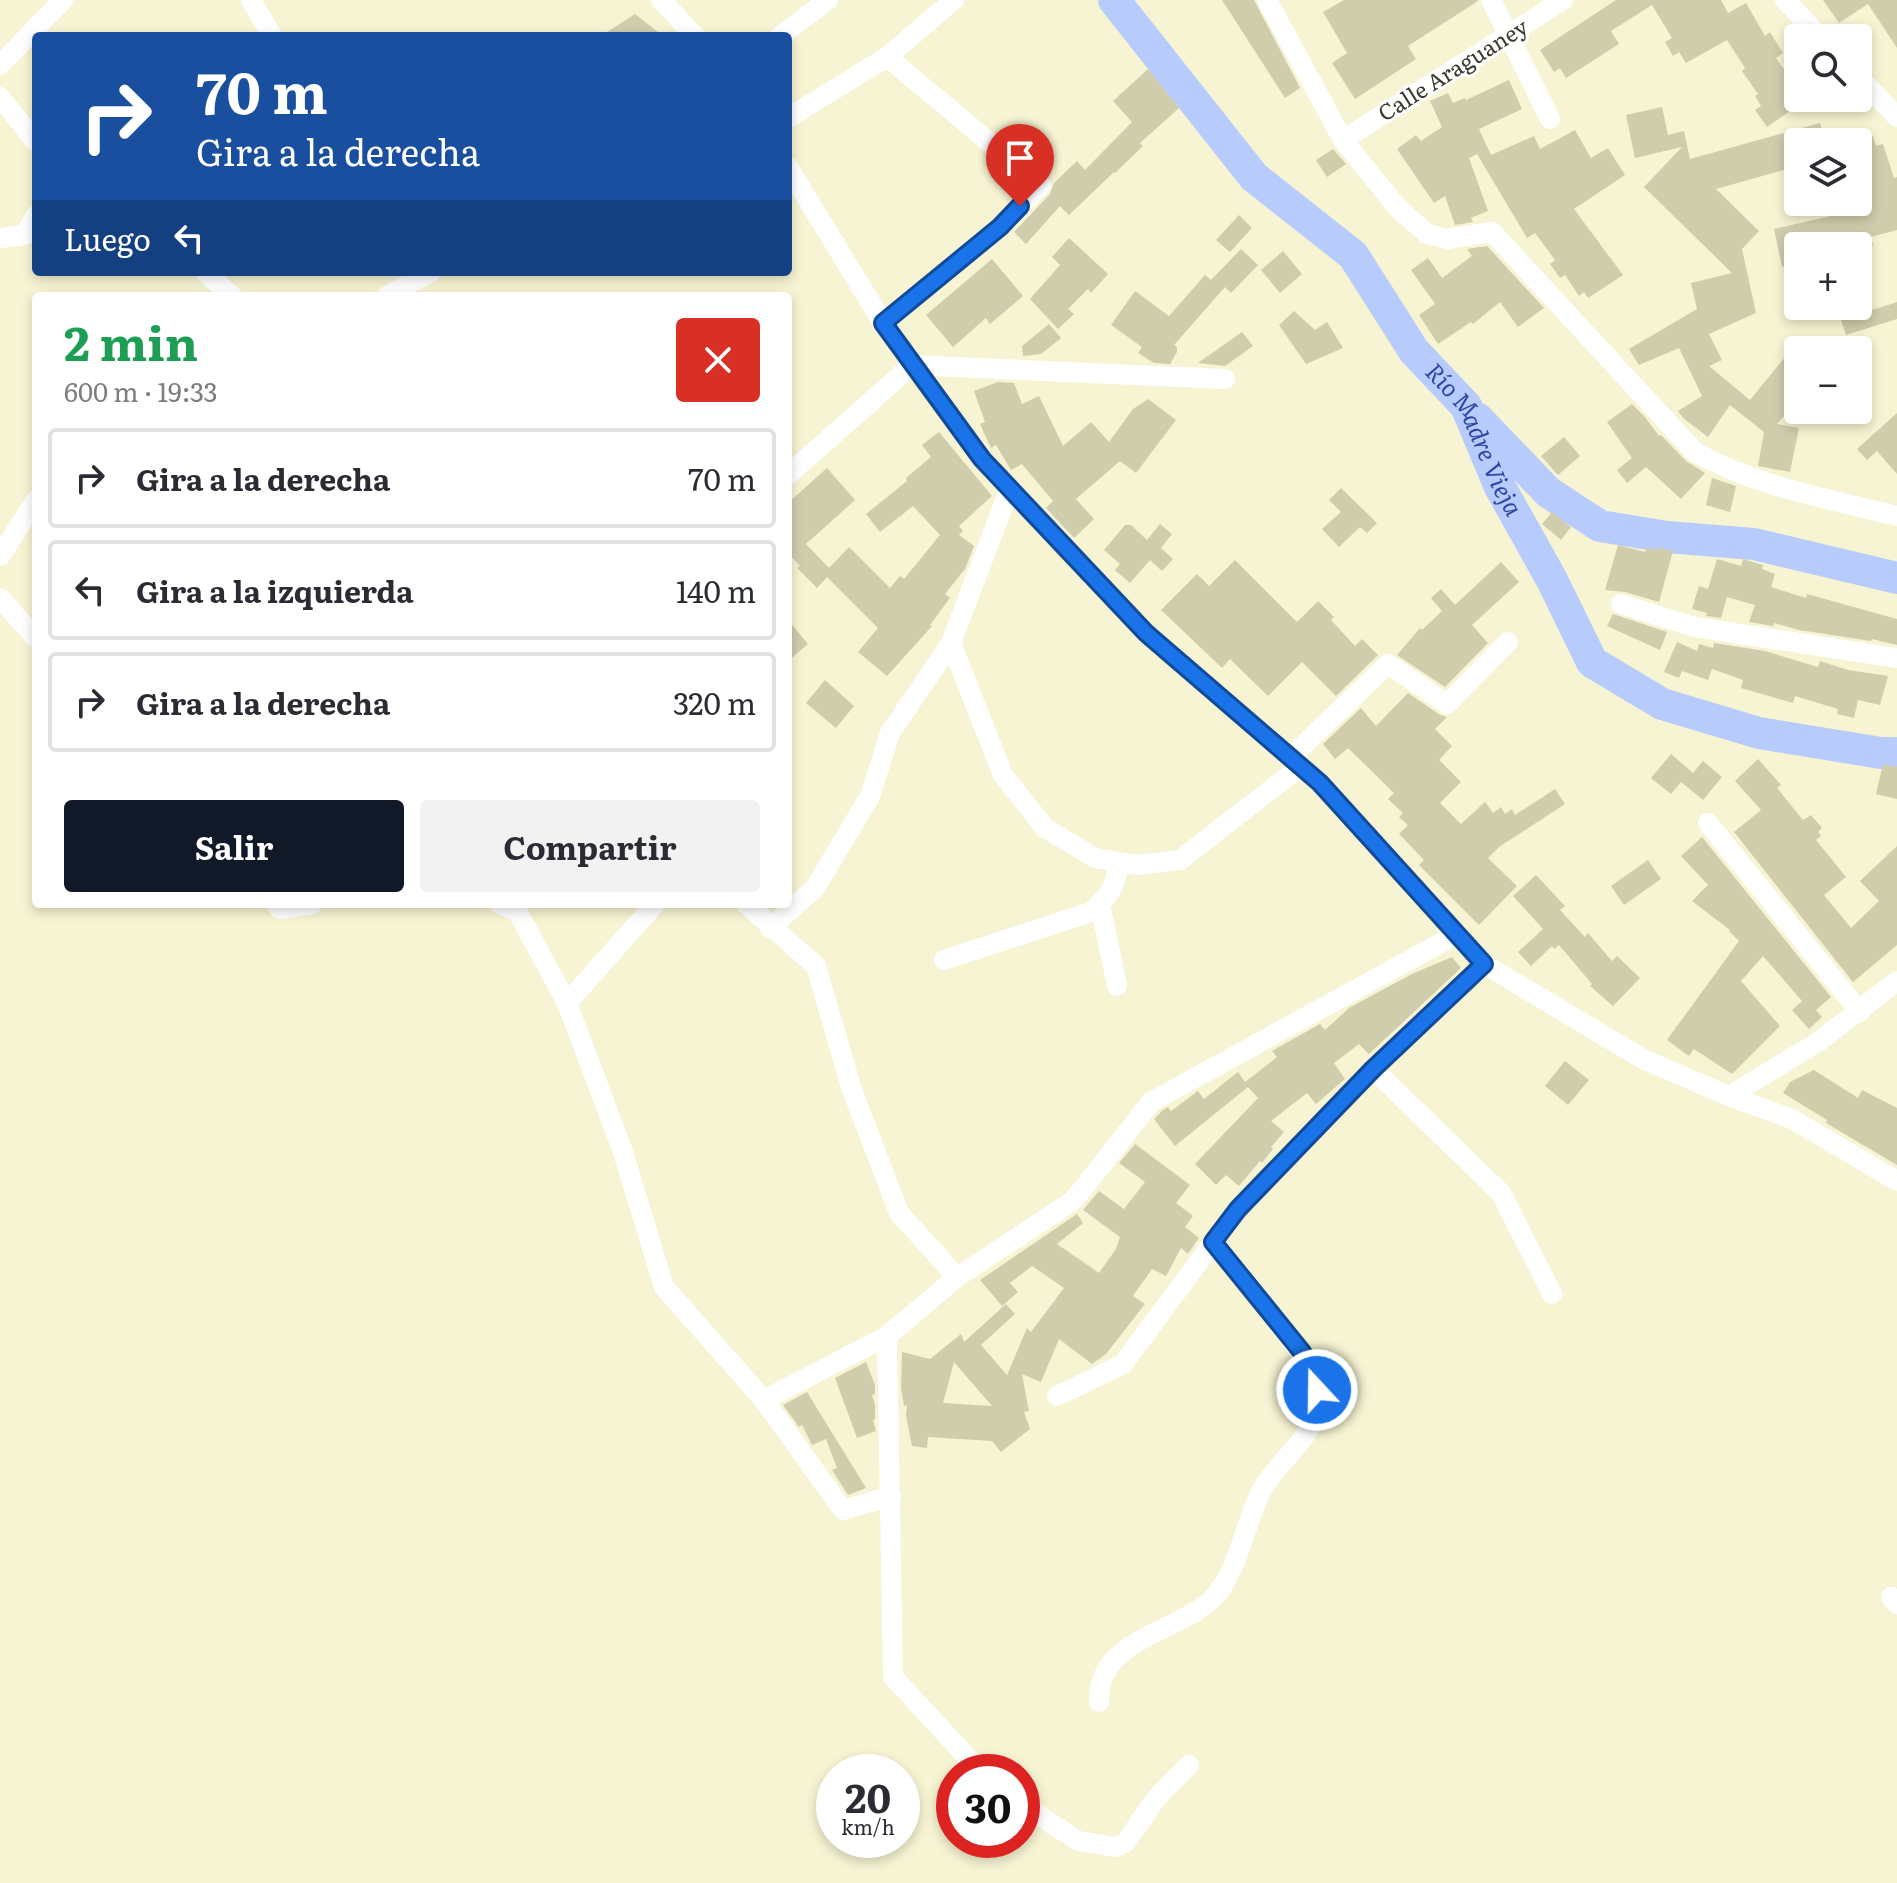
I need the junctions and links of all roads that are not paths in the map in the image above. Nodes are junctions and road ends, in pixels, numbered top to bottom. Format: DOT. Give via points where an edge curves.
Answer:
graph roads {
  1 [pos="63,0"];
  2 [pos="251,0"];
  3 [pos="661,0"];
  4 [pos="828,0"];
  5 [pos="954,0"];
  6 [pos="1267,0"];
  7 [pos="1491,0"];
  8 [pos="1563,0"];
  9 [pos="1785,0"];
  10 [pos="1808,24"];
  11 [pos="270,32"];
  12 [pos="691,32"];
  13 [pos="785,32"];
  14 [pos="1510,35"];
  15 [pos="887,57"];
  16 [pos="0,65"];
  17 [pos="1872,91"];
  18 [pos="0,97"];
  19 [pos="792,116"];
  20 [pos="1897,117"];
  21 [pos="1550,119"];
  22 [pos="32,137"];
  23 [pos="1343,140"];
  24 [pos="792,174"];
  25 [pos="32,222"];
  26 [pos="0,238"];
  27 [pos="210,276"];
  28 [pos="424,276"];
  29 [pos="228,292"];
  30 [pos="394,292"];
  31 [pos="883,323"];
  32 [pos="912,365"];
  33 [pos="1225,379"];
  34 [pos="792,471"];
  35 [pos="1010,488"];
  36 [pos="32,506"];
  37 [pos="1897,516"];
  38 [pos="0,556"];
  39 [pos="0,598"];
  40 [pos="1621,604"];
  41 [pos="32,634"];
  42 [pos="1508,642"];
  43 [pos="951,643"];
  44 [pos="1897,658"];
  45 [pos="1295,762"];
  46 [pos="1708,823"];
  47 [pos="1118,864"];
  48 [pos="1100,904"];
  49 [pos="509,908"];
  50 [pos="651,908"];
  51 [pos="750,908"];
  52 [pos="770,928"];
  53 [pos="1457,934"];
  54 [pos="944,960"];
  55 [pos="1484,964"];
  56 [pos="1897,981"];
  57 [pos="1117,986"];
  58 [pos="567,1003"];
  59 [pos="1860,1012"];
  60 [pos="1373,1069"];
  61 [pos="1729,1096"];
  62 [pos="1897,1181"];
  63 [pos="1213,1242"];
  64 [pos="957,1277"];
  65 [pos="1552,1294"];
  66 [pos="887,1336"];
  67 [pos="1057,1396"];
  68 [pos="764,1400"];
  69 [pos="891,1496"];
  70 [pos="1099,1702"];
  71 [pos="964,1754"];
  72 [pos="1189,1765"];
  73 [pos="1040,1816"];
  1 -- 16 [label="street"];
  2 -- 11 [label="street"];
  3 -- 12 [label="street"];
  4 -- 13 [label="street"];
  5 -- 15 [label="street"];
  6 -- 23 [label="street"];
  7 -- 14 [label="street"];
  8 -- 14 [label="street, Calle Araguaney"];
  9 -- 10 [label="street"];
  14 -- 21 [label="street"];
  14 -- 23 [label="street, Calle Araguaney"];
  15 -- 19 [label="street"];
  15 -- 31 [label="street" via="1041,185 1000,227"];
  17 -- 20 [label="street"];
  18 -- 22 [label="street"];
  23 -- 37 [label="street" via="1397,207 1427,234 1447,239 1492,232 1695,452 1726,470"];
  24 -- 31 [label="street"];
  25 -- 26 [label="street" via="25,235"];
  27 -- 29 [label="street"];
  28 -- 30 [label="street"];
  31 -- 32 [label="street"];
  32 -- 33 [label="street"];
  32 -- 34 [label="street"];
  32 -- 35 [label="street"];
  35 -- 43 [label="street"];
  35 -- 45 [label="street" via="1146,633"];
  36 -- 38 [label="street"];
  39 -- 41 [label="street"];
  40 -- 44 [label="street" via="1695,627"];
  42 -- 45 [label="street" via="1447,704 1388,664"];
  43 -- 47 [label="street" via="1003,775 1045,828 1095,858"];
  43 -- 52 [label="street" via="890,733 870,796 815,888"];
  45 -- 47 [label="street" via="1180,860"];
  45 -- 53 [label="street"];
  46 -- 59 [label="street"];
  47 -- 48 [label="street" via="1111,895"];
  48 -- 54 [label="street" via="1091,912"];
  48 -- 57 [label="street"];
  49 -- 58 [label="street" via="517,911"];
  50 -- 58 [label="street"];
  51 -- 52 [label="street"];
  52 -- 64 [label="street" via="816,966 852,1090 899,1213"];
  53 -- 55 [label="street"];
  53 -- 64 [label="street" via="1151,1102 1074,1200"];
  55 -- 60 [label="street"];
  55 -- 61 [label="street" via="1643,1059"];
  56 -- 59 [label="street"];
  58 -- 68 [label="street" via="622,1149 664,1287"];
  59 -- 61 [label="street"];
  60 -- 63 [label="street" via="1238,1209"];
  60 -- 65 [label="street" via="1501,1193"];
  61 -- 62 [label="street" via="1792,1119"];
  63 -- 67 [label="street" via="1123,1364"];
  63 -- 70 [label="street" via="1307,1360 1317,1390 1315,1415 1261,1492 1220,1590 1119,1655 1103,1672"];
  64 -- 66 [label="street"];
  66 -- 68 [label="street"];
  66 -- 69 [label="street"];
  68 -- 69 [label="street" via="843,1510"];
  69 -- 71 [label="street" via="893,1677"];
  72 -- 73 [label="street" via="1157,1797 1126,1842 1115,1847 1078,1841"];
}
